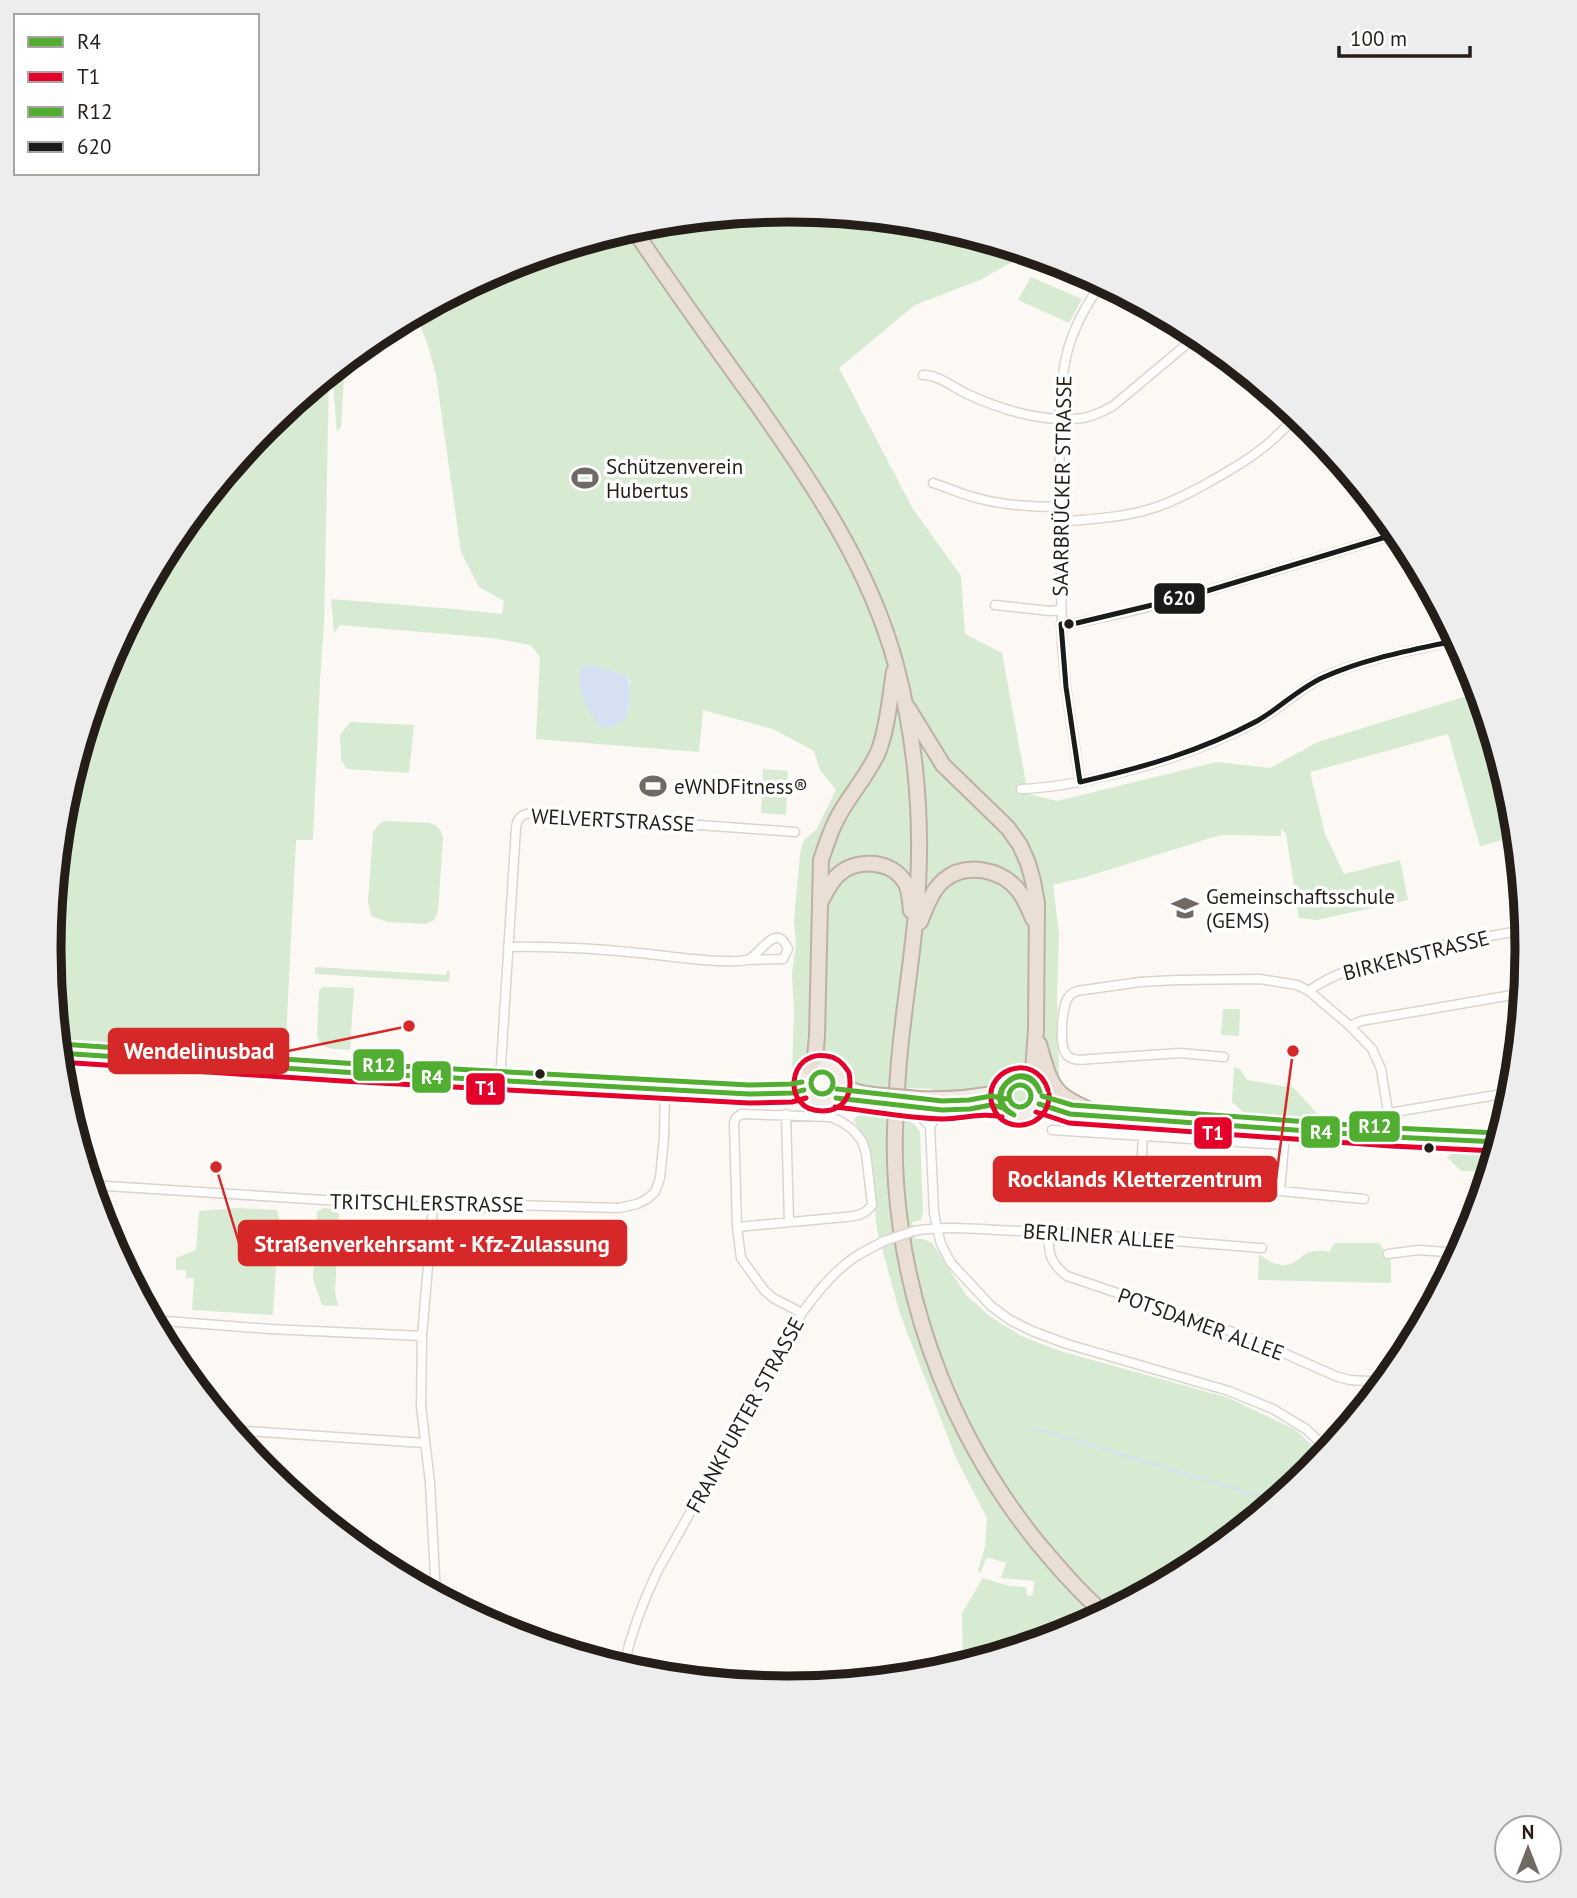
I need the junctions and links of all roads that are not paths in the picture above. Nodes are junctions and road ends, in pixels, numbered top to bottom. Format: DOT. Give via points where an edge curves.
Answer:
graph roads {
  1 [pos="639,238"];
  2 [pos="1096,291"];
  3 [pos="1190,342"];
  4 [pos="923,375"];
  5 [pos="1059,418"];
  6 [pos="1289,422"];
  7 [pos="933,483"];
  8 [pos="1059,508"];
  9 [pos="1060,522"];
  10 [pos="1387,537"];
  11 [pos="995,605"];
  12 [pos="1060,610"];
  13 [pos="1061,624"];
  14 [pos="1448,643"];
  15 [pos="895,662"];
  16 [pos="904,701"];
  17 [pos="1080,782"];
  18 [pos="1021,789"];
  19 [pos="795,832"];
  20 [pos="820,903"];
  21 [pos="1035,924"];
  22 [pos="1515,932"];
  23 [pos="914,937"];
  24 [pos="508,947"];
  25 [pos="746,960"];
  26 [pos="1309,990"];
  27 [pos="1514,995"];
  28 [pos="1350,1026"];
  29 [pos="1036,1029"];
  30 [pos="817,1036"];
  31 [pos="69,1054"];
  32 [pos="1224,1057"];
  33 [pos="828,1064"];
  34 [pos="809,1068"];
  35 [pos="1028,1079"];
  36 [pos="500,1080"];
  37 [pos="842,1080"];
  38 [pos="665,1089"];
  39 [pos="804,1090"];
  40 [pos="1001,1091"];
  41 [pos="1501,1094"];
  42 [pos="836,1098"];
  43 [pos="872,1099"];
  44 [pos="916,1104"];
  45 [pos="1039,1104"];
  46 [pos="1003,1108"];
  47 [pos="942,1110"];
  48 [pos="786,1114"];
  49 [pos="1389,1114"];
  50 [pos="1102,1116"];
  51 [pos="930,1126"];
  52 [pos="1287,1129"];
  53 [pos="1052,1130"];
  54 [pos="1143,1135"];
  55 [pos="1392,1137"];
  56 [pos="1490,1142"];
  57 [pos="1284,1145"];
  58 [pos="101,1186"];
  59 [pos="1280,1191"];
  60 [pos="1364,1199"];
  61 [pos="433,1207"];
  62 [pos="789,1222"];
  63 [pos="737,1227"];
  64 [pos="937,1228"];
  65 [pos="1048,1232"];
  66 [pos="1262,1248"];
  67 [pos="1449,1252"];
  68 [pos="1388,1254"];
  69 [pos="802,1313"];
  70 [pos="164,1321"];
  71 [pos="422,1336"];
  72 [pos="1373,1381"];
  73 [pos="244,1431"];
  74 [pos="425,1443"];
  75 [pos="1321,1444"];
  76 [pos="435,1584"];
  77 [pos="1098,1607"];
  78 [pos="626,1657"];
  1 -- 15 [label="highway" via="828,510 868,589"];
  2 -- 5 [label="street, SAARBRÜCKER STRASSE" via="1072,333"];
  3 -- 5 [label="street" via="1113,406 1083,418"];
  4 -- 5 [label="street" via="985,402"];
  5 -- 8 [label="street, SAARBRÜCKER STRASSE"];
  6 -- 9 [label="street" via="1248,460 1182,497 1129,514"];
  7 -- 8 [label="street" via="978,499"];
  8 -- 9 [label="street, SAARBRÜCKER STRASSE"];
  9 -- 12 [label="street, SAARBRÜCKER STRASSE"];
  10 -- 13 [label="street" via="1190,596"];
  11 -- 12 [label="street"];
  12 -- 13 [label="street, SAARBRÜCKER STRASSE"];
  13 -- 17 [label="street, SAARBRÜCKER STRASSE"];
  14 -- 17 [label="street" via="1324,677 1260,720 1198,749"];
  15 -- 16 [label="highway"];
  15 -- 20 [label="highway" via="878,752 839,814 821,860"];
  16 -- 21 [label="highway" via="943,765 1020,845 1034,881"];
  16 -- 23 [label="highway" via="920,835"];
  17 -- 18 [label="street"];
  19 -- 24 [label="street, WELVERTSTRASSE" via="527,813 516,828"];
  20 -- 23 [label="highway" via="836,876 847,868 873,863 884,866 906,884"];
  20 -- 30 [label="highway"];
  21 -- 23 [label="highway" via="1017,888 992,873 969,869 938,886"];
  21 -- 29 [label="highway"];
  22 -- 26 [label="street, BIRKENSTRASSE" via="1358,966"];
  23 -- 77 [label="highway" via="899,1063 896,1182 910,1279 924,1331 941,1381 991,1477 1054,1563"];
  24 -- 25 [label="street"];
  24 -- 36 [label="street, WELVERTSTRASSE"];
  25 -- 25 [label="street" via="774,938 785,942 788,949 783,959"];
  26 -- 28 [label="street"];
  26 -- 32 [label="street" via="1260,979 1140,982 1077,990 1066,1002 1062,1040 1068,1057 1180,1052"];
  27 -- 28 [label="street"];
  28 -- 49 [label="street" via="1381,1069"];
  29 -- 35 [label="highway"];
  29 -- 50 [label="highway" via="1054,1088"];
  30 -- 33 [label="highway"];
  30 -- 34 [label="highway"];
  31 -- 36 [label="main road"];
  33 -- 34 [label="main road"];
  33 -- 37 [label="main road"];
  34 -- 39 [label="main road"];
  35 -- 40 [label="main road" via="1008,1080"];
  35 -- 45 [label="main road" via="1040,1093"];
  36 -- 38 [label="main road"];
  37 -- 42 [label="main road"];
  37 -- 43 [label="main road"];
  38 -- 39 [label="main road" via="749,1094"];
  38 -- 61 [label="street, TRITSCHLERSTRASSE" via="660,1178 655,1192 637,1204 619,1208"];
  39 -- 42 [label="main road" via="817,1103"];
  40 -- 44 [label="main road"];
  40 -- 46 [label="main road"];
  41 -- 49 [label="street"];
  42 -- 43 [label="main road"];
  43 -- 44 [label="main road, bridge"];
  44 -- 47 [label="main road"];
  44 -- 51 [label="street"];
  45 -- 46 [label="main road" via="1025,1116"];
  45 -- 50 [label="main road" via="1070,1114"];
  46 -- 47 [label="main road"];
  47 -- 51 [label="street"];
  48 -- 62 [label="street"];
  48 -- 62 [label="street" via="831,1117 853,1130 866,1153 872,1205 858,1216"];
  48 -- 63 [label="street" via="749,1113 736,1118"];
  49 -- 55 [label="street"];
  50 -- 52 [label="main road"];
  51 -- 64 [label="street"];
  52 -- 55 [label="main road"];
  52 -- 57 [label="street"];
  53 -- 54 [label="street"];
  54 -- 57 [label="street"];
  54 -- 59 [label="street" via="1141,1173 1150,1182"];
  55 -- 56 [label="main road"];
  57 -- 59 [label="street"];
  58 -- 61 [label="street, TRITSCHLERSTRASSE"];
  59 -- 60 [label="street"];
  61 -- 71 [label="street"];
  62 -- 63 [label="street"];
  63 -- 69 [label="street" via="741,1258 764,1290"];
  64 -- 65 [label="street, BERLINER ALLEE"];
  64 -- 69 [label="street, FRANKFURTER STRASSE, bridge" via="884,1241 854,1257"];
  64 -- 75 [label="street" via="951,1263 1010,1320 1066,1344 1262,1404 1306,1429"];
  65 -- 66 [label="street, BERLINER ALLEE"];
  65 -- 72 [label="street, POTSDAMER ALLEE" via="1055,1267 1067,1276 1247,1338 1338,1377"];
  67 -- 68 [label="street"];
  69 -- 78 [label="street, FRANKFURTER STRASSE" via="658,1570"];
  70 -- 71 [label="street"];
  71 -- 74 [label="street"];
  73 -- 74 [label="street"];
  74 -- 76 [label="street"];
}
